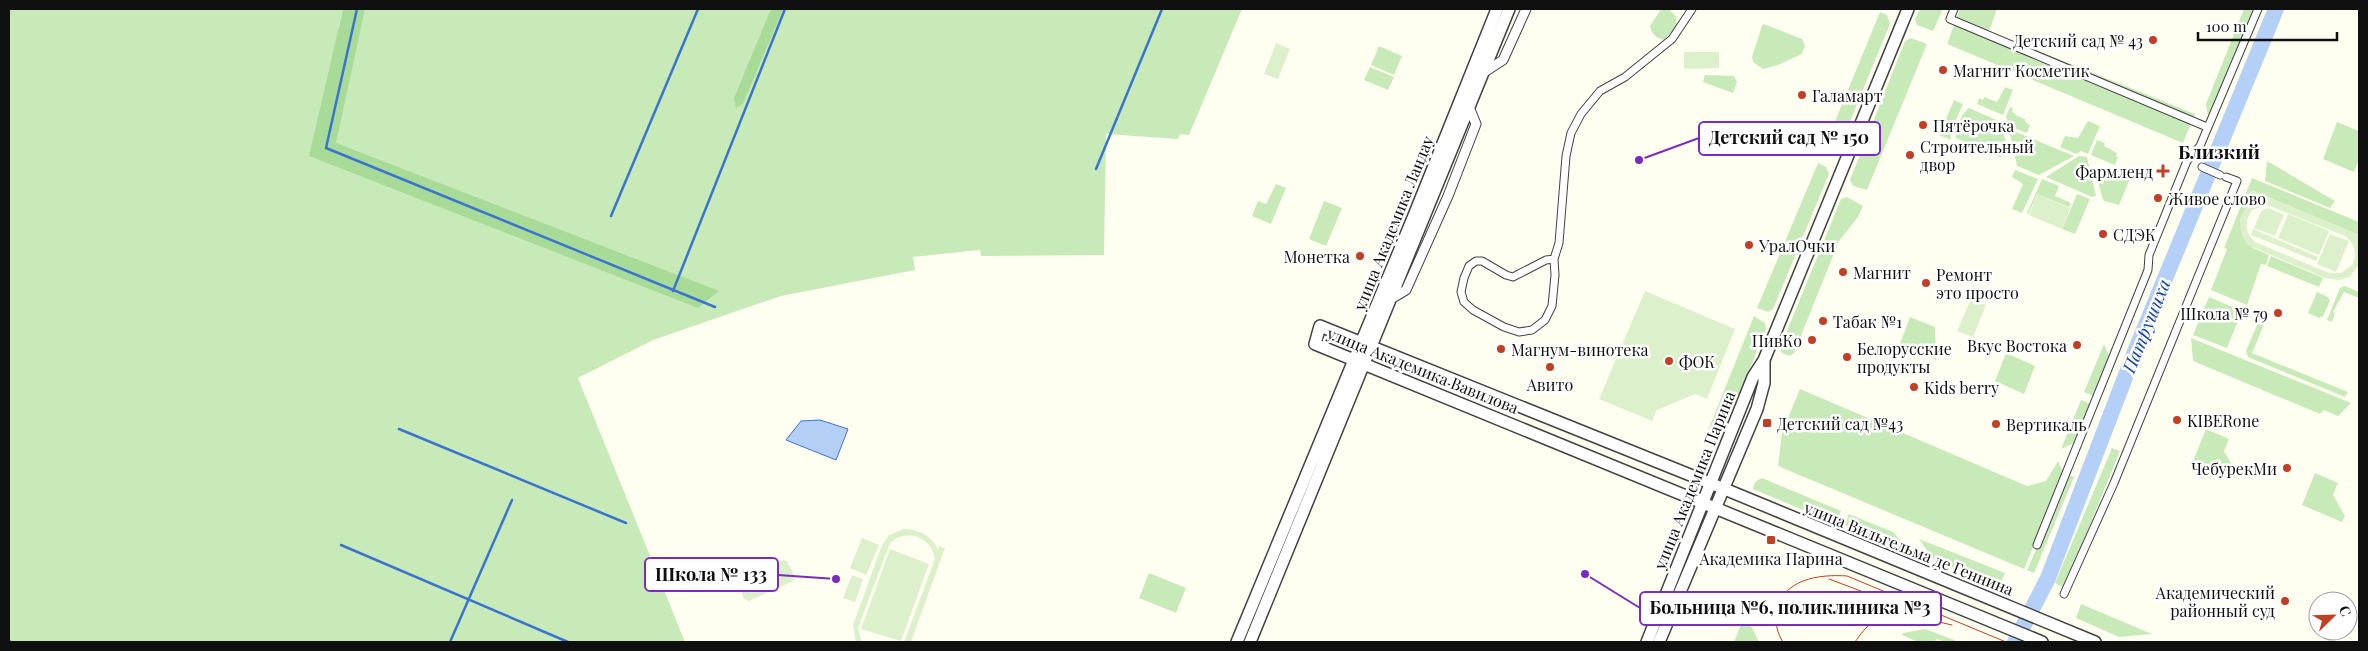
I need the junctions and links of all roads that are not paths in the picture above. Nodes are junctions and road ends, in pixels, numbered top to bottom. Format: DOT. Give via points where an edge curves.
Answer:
graph roads {
  1 [pos="1497,9"];
  2 [pos="1509,9"];
  3 [pos="1526,9"];
  4 [pos="1692,9"];
  5 [pos="1908,9"];
  6 [pos="1954,9"];
  7 [pos="2258,9"];
  8 [pos="1483,73"];
  9 [pos="2207,127"];
  10 [pos="2202,167"];
  11 [pos="1554,259"];
  12 [pos="1366,345"];
  13 [pos="1764,360"];
  14 [pos="1359,362"];
  15 [pos="1710,482"];
  16 [pos="1724,489"];
  17 [pos="1702,502"];
  18 [pos="1716,508"];
  19 [pos="2037,545"];
  20 [pos="2064,594"];
  21 [pos="2090,640"];
  22 [pos="1237,642"];
  23 [pos="1250,642"];
  24 [pos="1647,642"];
  25 [pos="1659,642"];
  26 [pos="2042,642"];
  1 -- 12 [label="street, улица Академика Ландау"];
  2 -- 8 [label="street, улица Академика Ландау"];
  3 -- 8 [label="street" via="1503,60"];
  4 -- 11 [label="street" via="1672,39 1625,77 1600,91 1581,114 1571,133 1566,156 1559,243"];
  5 -- 13 [label="street, улица Академика Парина"];
  6 -- 9 [label="street" via="1950,19"];
  7 -- 9 [label="street"];
  8 -- 12 [label="street, улица Академика Ландау" via="1391,299"];
  9 -- 19 [label="street" via="2149,255 2144,279"];
  10 -- 20 [label="street" via="2237,181 2114,483"];
  11 -- 11 [label="street" via="1556,276 1552,306 1545,320 1532,330 1519,332 1504,327 1464,302 1461,292 1464,278 1476,262 1482,261 1513,277"];
  12 -- 14 [label="street, улица Академика Ландау"];
  12 -- 14 [label="street, улица Академика Вавилова" via="1320,326 1315,344"];
  12 -- 15 [label="street, улица Академика Вавилова"];
  13 -- 15 [label="street, улица Академика Парина" via="1753,377"];
  13 -- 16 [label="street, улица Академика Парина" via="1764,382 1757,409"];
  14 -- 17 [label="street, улица Академика Вавилова"];
  14 -- 22 [label="street, улица Академика Ландау"];
  14 -- 23 [label="street, улица Академика Ландау"];
  15 -- 16 [label="street, улица Вильгельма де Геннина"];
  15 -- 17 [label="street, улица Академика Парина"];
  16 -- 18 [label="street, улица Академика Парина"];
  16 -- 21 [label="street, улица Вильгельма де Геннина"];
  17 -- 18 [label="street"];
  17 -- 24 [label="street, улица Академика Парина"];
  18 -- 25 [label="street, улица Академика Парина"];
  18 -- 26 [label="street"];
}
